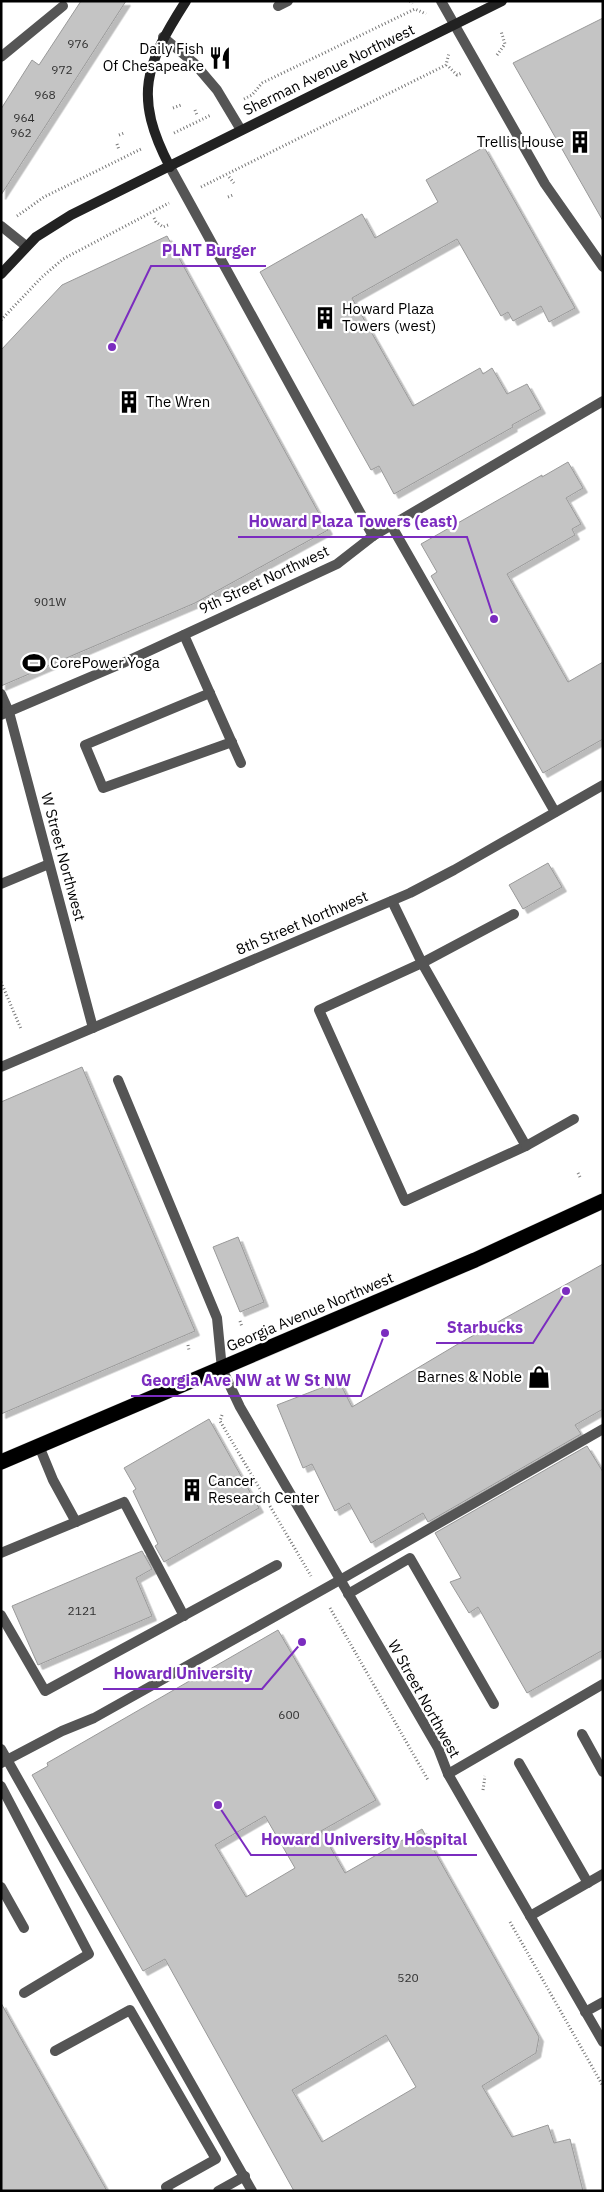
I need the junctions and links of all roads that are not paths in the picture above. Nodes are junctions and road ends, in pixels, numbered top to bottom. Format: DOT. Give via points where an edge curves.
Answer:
graph roads {
  1 [pos="186,1"];
  2 [pos="288,1"];
  3 [pos="441,1"];
  4 [pos="502,1"];
  5 [pos="276,3"];
  6 [pos="63,6"];
  7 [pos="454,24"];
  8 [pos="164,37"];
  9 [pos="1,57"];
  10 [pos="241,130"];
  11 [pos="170,167"];
  12 [pos="4,228"];
  13 [pos="26,246"];
  14 [pos="603,267"];
  15 [pos="1,274"];
  16 [pos="603,401"];
  17 [pos="391,525"];
  18 [pos="373,536"];
  19 [pos="184,634"];
  20 [pos="210,693"];
  21 [pos="1,694"];
  22 [pos="5,713"];
  23 [pos="232,742"];
  24 [pos="241,763"];
  25 [pos="603,784"];
  26 [pos="555,812"];
  27 [pos="49,864"];
  28 [pos="1,884"];
  29 [pos="392,901"];
  30 [pos="514,914"];
  31 [pos="422,963"];
  32 [pos="93,1028"];
  33 [pos="1,1067"];
  34 [pos="118,1080"];
  35 [pos="574,1119"];
  36 [pos="526,1146"];
  37 [pos="603,1201"];
  38 [pos="222,1369"];
  39 [pos="603,1429"];
  40 [pos="39,1446"];
  41 [pos="1,1462"];
  42 [pos="76,1522"];
  43 [pos="1,1553"];
  44 [pos="277,1565"];
  45 [pos="340,1580"];
  46 [pos="348,1594"];
  47 [pos="1,1616"];
  48 [pos="184,1616"];
  49 [pos="603,1684"];
  50 [pos="494,1704"];
  51 [pos="582,1734"];
  52 [pos="1,1749"];
  53 [pos="4,1762"];
  54 [pos="519,1762"];
  55 [pos="603,1772"];
  56 [pos="448,1774"];
  57 [pos="1,1786"];
  58 [pos="603,1874"];
  59 [pos="588,1882"];
  60 [pos="1,1886"];
  61 [pos="530,1916"];
  62 [pos="24,1928"];
  63 [pos="24,1993"];
  64 [pos="603,2002"];
  65 [pos="585,2012"];
  66 [pos="603,2042"];
  67 [pos="55,2051"];
  68 [pos="245,2176"];
  69 [pos="168,2191"];
  70 [pos="218,2191"];
  71 [pos="252,2191"];
  1 -- 8 [label="main road"];
  2 -- 5 [label="street"];
  3 -- 7 [label="street"];
  4 -- 7 [label="main road, Sherman Avenue Northwest"];
  6 -- 9 [label="street"];
  7 -- 10 [label="main road, Sherman Avenue Northwest"];
  7 -- 14 [label="street" via="544,184"];
  8 -- 10 [label="street" via="194,63 217,90"];
  8 -- 11 [label="main road" via="152,63 148,98 150,120"];
  10 -- 11 [label="main road, Sherman Avenue Northwest"];
  11 -- 13 [label="main road, Sherman Avenue Northwest" via="59,222"];
  11 -- 18 [label="street"];
  12 -- 13 [label="street"];
  13 -- 15 [label="main road, Sherman Avenue Northwest"];
  16 -- 17 [label="street, 9th Street Northwest"];
  17 -- 18 [label="street, 9th Street Northwest"];
  17 -- 26 [label="street"];
  18 -- 19 [label="street, 9th Street Northwest" via="337,564"];
  19 -- 20 [label="street"];
  19 -- 22 [label="street, 9th Street Northwest"];
  20 -- 23 [label="street"];
  20 -- 23 [label="street" via="85,745 102,788"];
  21 -- 22 [label="street, W Street Northwest"];
  22 -- 27 [label="street, W Street Northwest"];
  23 -- 24 [label="street"];
  25 -- 26 [label="street, 8th Street Northwest"];
  26 -- 29 [label="street, 8th Street Northwest" via="454,870"];
  27 -- 28 [label="street"];
  27 -- 32 [label="street, W Street Northwest"];
  29 -- 31 [label="street"];
  29 -- 32 [label="street, 8th Street Northwest"];
  30 -- 31 [label="street"];
  31 -- 36 [label="street"];
  31 -- 36 [label="street" via="319,1010 405,1201"];
  32 -- 33 [label="street, 8th Street Northwest"];
  34 -- 38 [label="street, W Street Northwest" via="217,1318"];
  35 -- 36 [label="street"];
  37 -- 38 [label="highway, Georgia Avenue Northwest" via="484,1257"];
  38 -- 40 [label="highway, Georgia Avenue Northwest"];
  38 -- 45 [label="street, W Street Northwest" via="240,1407"];
  39 -- 45 [label="street"];
  40 -- 41 [label="highway, Georgia Avenue Northwest"];
  40 -- 42 [label="street"];
  42 -- 43 [label="street"];
  42 -- 48 [label="street" via="124,1502"];
  44 -- 48 [label="street"];
  45 -- 46 [label="street, W Street Northwest"];
  45 -- 53 [label="street" via="94,1718"];
  46 -- 50 [label="street" via="410,1558"];
  46 -- 56 [label="street, W Street Northwest" via="438,1748"];
  47 -- 48 [label="street" via="44,1691"];
  49 -- 56 [label="street"];
  51 -- 55 [label="street"];
  52 -- 53 [label="street"];
  53 -- 68 [label="street"];
  54 -- 59 [label="street"];
  56 -- 61 [label="street, W Street Northwest"];
  57 -- 63 [label="street" via="89,1954"];
  58 -- 59 [label="street"];
  59 -- 61 [label="street"];
  60 -- 62 [label="street"];
  61 -- 65 [label="street, W Street Northwest"];
  64 -- 65 [label="street"];
  65 -- 66 [label="street, W Street Northwest"];
  67 -- 69 [label="street" via="130,2010 216,2159 166,2187"];
  68 -- 70 [label="street"];
  68 -- 71 [label="street"];
}
